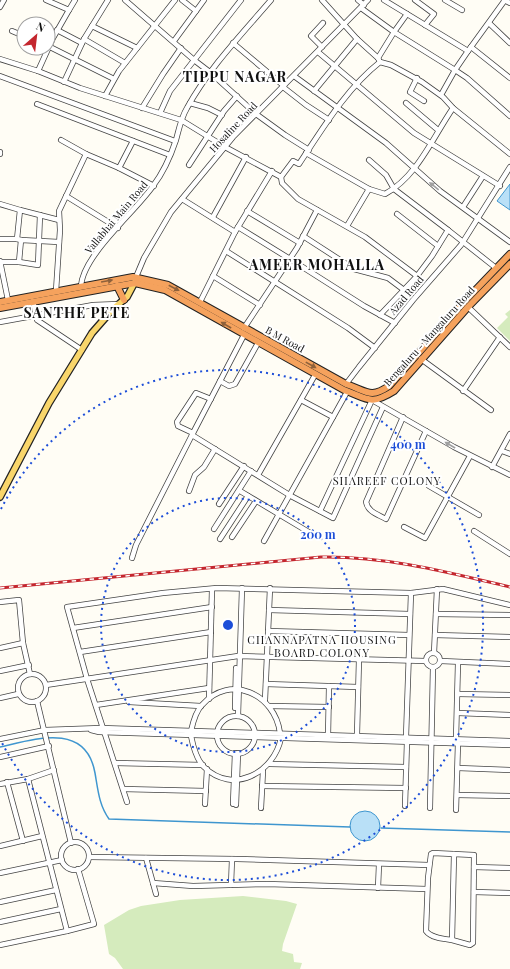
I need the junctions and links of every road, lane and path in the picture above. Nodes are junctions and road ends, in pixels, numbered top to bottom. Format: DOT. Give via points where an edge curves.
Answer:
graph roads {
  1 [pos="4,0"];
  2 [pos="46,0"];
  3 [pos="75,0"];
  4 [pos="108,0"];
  5 [pos="125,0"];
  6 [pos="175,0"];
  7 [pos="182,0"];
  8 [pos="204,0"];
  9 [pos="241,0"];
  10 [pos="271,0"];
  11 [pos="322,0"];
  12 [pos="358,0"];
  13 [pos="368,0"];
  14 [pos="384,0"];
  15 [pos="415,0"];
  16 [pos="445,0"];
  17 [pos="504,0"];
  18 [pos="188,2"];
  19 [pos="510,4"];
  20 [pos="363,6"];
  21 [pos="0,7"];
  22 [pos="68,10"];
  23 [pos="462,10"];
  24 [pos="196,11"];
  25 [pos="406,14"];
  26 [pos="323,23"];
  27 [pos="488,23"];
  28 [pos="344,24"];
  29 [pos="425,25"];
  30 [pos="92,26"];
  31 [pos="155,26"];
  32 [pos="57,30"];
  33 [pos="12,31"];
  34 [pos="394,32"];
  35 [pos="16,33"];
  36 [pos="357,39"];
  37 [pos="83,41"];
  38 [pos="174,41"];
  39 [pos="234,44"];
  40 [pos="510,44"];
  41 [pos="322,47"];
  42 [pos="137,48"];
  43 [pos="182,48"];
  44 [pos="469,49"];
  45 [pos="56,50"];
  46 [pos="318,52"];
  47 [pos="44,56"];
  48 [pos="75,58"];
  49 [pos="0,59"];
  50 [pos="194,60"];
  51 [pos="379,60"];
  52 [pos="125,63"];
  53 [pos="334,66"];
  54 [pos="455,70"];
  55 [pos="38,71"];
  56 [pos="212,73"];
  57 [pos="0,76"];
  58 [pos="294,76"];
  59 [pos="417,78"];
  60 [pos="510,78"];
  61 [pos="114,79"];
  62 [pos="64,82"];
  63 [pos="356,84"];
  64 [pos="283,87"];
  65 [pos="314,91"];
  66 [pos="441,95"];
  67 [pos="105,96"];
  68 [pos="237,96"];
  69 [pos="424,101"];
  70 [pos="190,103"];
  71 [pos="406,103"];
  72 [pos="37,104"];
  73 [pos="142,108"];
  74 [pos="453,108"];
  75 [pos="337,109"];
  76 [pos="160,113"];
  77 [pos="256,114"];
  78 [pos="222,115"];
  79 [pos="510,116"];
  80 [pos="181,120"];
  81 [pos="329,120"];
  82 [pos="438,130"];
  83 [pos="208,137"];
  84 [pos="61,140"];
  85 [pos="133,141"];
  86 [pos="175,141"];
  87 [pos="430,144"];
  88 [pos="225,147"];
  89 [pos="307,152"];
  90 [pos="86,154"];
  91 [pos="510,154"];
  92 [pos="170,155"];
  93 [pos="246,157"];
  94 [pos="369,160"];
  95 [pos="189,165"];
  96 [pos="415,167"];
  97 [pos="510,167"];
  98 [pos="119,168"];
  99 [pos="272,171"];
  100 [pos="483,176"];
  101 [pos="282,178"];
  102 [pos="154,186"];
  103 [pos="500,186"];
  104 [pos="369,189"];
  105 [pos="394,190"];
  106 [pos="66,196"];
  107 [pos="182,199"];
  108 [pos="0,204"];
  109 [pos="463,207"];
  110 [pos="20,210"];
  111 [pos="317,210"];
  112 [pos="247,211"];
  113 [pos="397,214"];
  114 [pos="40,215"];
  115 [pos="213,217"];
  116 [pos="479,217"];
  117 [pos="59,220"];
  118 [pos="347,226"];
  119 [pos="118,228"];
  120 [pos="236,230"];
  121 [pos="448,230"];
  122 [pos="303,236"];
  123 [pos="19,239"];
  124 [pos="0,240"];
  125 [pos="38,241"];
  126 [pos="463,241"];
  127 [pos="59,242"];
  128 [pos="510,242"];
  129 [pos="300,243"];
  130 [pos="438,246"];
  131 [pos="226,251"];
  132 [pos="510,254"];
  133 [pos="290,259"];
  134 [pos="0,261"];
  135 [pos="19,262"];
  136 [pos="510,264"];
  137 [pos="496,268"];
  138 [pos="213,276"];
  139 [pos="417,276"];
  140 [pos="136,280"];
  141 [pos="276,282"];
  142 [pos="81,286"];
  143 [pos="117,286"];
  144 [pos="404,290"];
  145 [pos="56,291"];
  146 [pos="8,300"];
  147 [pos="33,301"];
  148 [pos="0,302"];
  149 [pos="122,302"];
  150 [pos="198,305"];
  151 [pos="260,305"];
  152 [pos="468,307"];
  153 [pos="0,308"];
  154 [pos="380,315"];
  155 [pos="36,316"];
  156 [pos="0,322"];
  157 [pos="395,323"];
  158 [pos="244,328"];
  159 [pos="244,335"];
  160 [pos="500,337"];
  161 [pos="258,343"];
  162 [pos="510,347"];
  163 [pos="375,348"];
  164 [pos="82,350"];
  165 [pos="421,360"];
  166 [pos="315,375"];
  167 [pos="399,380"];
  168 [pos="220,381"];
  169 [pos="346,384"];
  170 [pos="463,391"];
  171 [pos="348,392"];
  172 [pos="211,399"];
  173 [pos="301,400"];
  174 [pos="372,400"];
  175 [pos="383,407"];
  176 [pos="491,410"];
  177 [pos="333,417"];
  178 [pos="403,417"];
  179 [pos="426,431"];
  180 [pos="193,434"];
  181 [pos="510,434"];
  182 [pos="215,449"];
  183 [pos="502,451"];
  184 [pos="510,454"];
  185 [pos="470,456"];
  186 [pos="244,466"];
  187 [pos="492,467"];
  188 [pos="252,471"];
  189 [pos="258,475"];
  190 [pos="510,475"];
  191 [pos="428,486"];
  192 [pos="190,491"];
  193 [pos="240,491"];
  194 [pos="248,496"];
  195 [pos="291,496"];
  196 [pos="448,496"];
  197 [pos="0,497"];
  198 [pos="256,501"];
  199 [pos="220,504"];
  200 [pos="320,511"];
  201 [pos="279,515"];
  202 [pos="479,515"];
  203 [pos="404,527"];
  204 [pos="214,530"];
  205 [pos="474,531"];
  206 [pos="312,534"];
  207 [pos="232,537"];
  208 [pos="220,539"];
  209 [pos="264,541"];
  210 [pos="510,554"];
  211 [pos="132,558"];
  212 [pos="241,588"];
  213 [pos="270,588"];
  214 [pos="212,589"];
  215 [pos="437,589"];
  216 [pos="410,593"];
  217 [pos="0,602"];
  218 [pos="510,605"];
  219 [pos="212,607"];
  220 [pos="269,610"];
  221 [pos="410,614"];
  222 [pos="436,614"];
  223 [pos="510,616"];
  224 [pos="73,628"];
  225 [pos="268,631"];
  226 [pos="211,632"];
  227 [pos="409,635"];
  228 [pos="436,635"];
  229 [pos="510,637"];
  230 [pos="23,643"];
  231 [pos="0,648"];
  232 [pos="80,652"];
  233 [pos="434,653"];
  234 [pos="239,656"];
  235 [pos="266,656"];
  236 [pos="359,659"];
  237 [pos="210,660"];
  238 [pos="408,661"];
  239 [pos="426,661"];
  240 [pos="440,661"];
  241 [pos="458,663"];
  242 [pos="510,664"];
  243 [pos="29,665"];
  244 [pos="434,668"];
  245 [pos="0,672"];
  246 [pos="30,674"];
  247 [pos="87,679"];
  248 [pos="266,684"];
  249 [pos="46,685"];
  250 [pos="329,686"];
  251 [pos="358,687"];
  252 [pos="209,688"];
  253 [pos="237,690"];
  254 [pos="18,694"];
  255 [pos="458,694"];
  256 [pos="510,695"];
  257 [pos="0,698"];
  258 [pos="209,699"];
  259 [pos="265,700"];
  260 [pos="37,701"];
  261 [pos="118,702"];
  262 [pos="96,705"];
  263 [pos="201,706"];
  264 [pos="269,706"];
  265 [pos="329,708"];
  266 [pos="458,713"];
  267 [pos="510,715"];
  268 [pos="236,716"];
  269 [pos="104,730"];
  270 [pos="45,731"];
  271 [pos="254,731"];
  272 [pos="191,733"];
  273 [pos="217,734"];
  274 [pos="280,735"];
  275 [pos="357,735"];
  276 [pos="328,736"];
  277 [pos="254,737"];
  278 [pos="0,739"];
  279 [pos="406,739"];
  280 [pos="432,740"];
  281 [pos="457,741"];
  282 [pos="510,741"];
  283 [pos="510,745"];
  284 [pos="49,746"];
  285 [pos="237,753"];
  286 [pos="0,757"];
  287 [pos="115,763"];
  288 [pos="270,764"];
  289 [pos="203,765"];
  290 [pos="406,766"];
  291 [pos="458,768"];
  292 [pos="207,769"];
  293 [pos="54,770"];
  294 [pos="510,770"];
  295 [pos="263,771"];
  296 [pos="28,779"];
  297 [pos="235,779"];
  298 [pos="7,782"];
  299 [pos="0,784"];
  300 [pos="262,786"];
  301 [pos="406,788"];
  302 [pos="123,789"];
  303 [pos="206,791"];
  304 [pos="457,795"];
  305 [pos="510,796"];
  306 [pos="127,802"];
  307 [pos="206,804"];
  308 [pos="234,804"];
  309 [pos="405,806"];
  310 [pos="261,808"];
  311 [pos="430,808"];
  312 [pos="456,810"];
  313 [pos="42,836"];
  314 [pos="0,838"];
  315 [pos="22,841"];
  316 [pos="71,843"];
  317 [pos="1,846"];
  318 [pos="454,854"];
  319 [pos="89,857"];
  320 [pos="146,858"];
  321 [pos="232,859"];
  322 [pos="62,860"];
  323 [pos="50,863"];
  324 [pos="379,864"];
  325 [pos="429,865"];
  326 [pos="474,867"];
  327 [pos="510,868"];
  328 [pos="78,869"];
  329 [pos="0,873"];
  330 [pos="153,883"];
  331 [pos="231,885"];
  332 [pos="378,888"];
  333 [pos="428,889"];
  334 [pos="56,890"];
  335 [pos="474,892"];
  336 [pos="510,893"];
  337 [pos="156,894"];
  338 [pos="0,902"];
  339 [pos="61,909"];
  340 [pos="0,922"];
  341 [pos="67,931"];
  342 [pos="452,940"];
  343 [pos="0,945"];
  1 -- 21 [label="street"];
  2 -- 22 [label="street"];
  3 -- 22 [label="street"];
  4 -- 30 [label="street"];
  5 -- 31 [label="street"];
  6 -- 31 [label="street"];
  7 -- 18 [label="street"];
  8 -- 24 [label="street"];
  9 -- 50 [label="street"];
  10 -- 39 [label="street, Vallabhai Main Road"];
  11 -- 28 [label="street"];
  12 -- 20 [label="street"];
  13 -- 20 [label="street, Hosaline Road"];
  14 -- 25 [label="street"];
  15 -- 29 [label="street" via="434,14"];
  16 -- 23 [label="street"];
  17 -- 19 [label="street"];
  17 -- 27 [label="street"];
  18 -- 24 [label="street"];
  20 -- 28 [label="street, Hosaline Road"];
  20 -- 34 [label="street"];
  22 -- 32 [label="street"];
  24 -- 38 [label="street"];
  25 -- 29 [label="street"];
  25 -- 34 [label="street"];
  26 -- 41 [label="street" via="312,36"];
  27 -- 40 [label="street"];
  27 -- 44 [label="street"];
  28 -- 36 [label="street"];
  28 -- 41 [label="street, Hosaline Road"];
  29 -- 44 [label="street"];
  30 -- 37 [label="street"];
  30 -- 42 [label="street"];
  31 -- 38 [label="street"];
  31 -- 42 [label="street"];
  32 -- 37 [label="street"];
  33 -- 35 [label="street"];
  34 -- 51 [label="street"];
  34 -- 54 [label="street"];
  36 -- 51 [label="street"];
  36 -- 53 [label="street"];
  37 -- 48 [label="street"];
  37 -- 52 [label="street"];
  38 -- 43 [label="street"];
  39 -- 56 [label="street, Vallabhai Main Road"];
  39 -- 64 [label="street"];
  41 -- 46 [label="street, Hosaline Road"];
  42 -- 52 [label="street"];
  43 -- 50 [label="street"];
  43 -- 73 [label="street" via="162,74"];
  44 -- 54 [label="street"];
  44 -- 60 [label="street"];
  45 -- 48 [label="street"];
  46 -- 53 [label="street"];
  46 -- 58 [label="street, Hosaline Road"];
  47 -- 55 [label="street"];
  48 -- 61 [label="street"];
  48 -- 62 [label="street"];
  49 -- 55 [label="street"];
  50 -- 56 [label="street"];
  50 -- 76 [label="street" via="170,91"];
  51 -- 59 [label="street"];
  51 -- 63 [label="street"];
  52 -- 61 [label="street"];
  53 -- 63 [label="street"];
  53 -- 65 [label="street"];
  54 -- 66 [label="street"];
  54 -- 79 [label="street"];
  55 -- 62 [label="street"];
  56 -- 68 [label="street"];
  56 -- 70 [label="street, Vallabhai Main Road"];
  57 -- 86 [label="street"];
  58 -- 64 [label="street, Hosaline Road"];
  58 -- 65 [label="street"];
  59 -- 66 [label="street"];
  59 -- 69 [label="street" via="410,92"];
  61 -- 67 [label="street"];
  62 -- 67 [label="street"];
  63 -- 75 [label="street"];
  63 -- 87 [label="street"];
  64 -- 77 [label="street, Hosaline Road"];
  64 -- 81 [label="street"];
  65 -- 75 [label="street"];
  66 -- 74 [label="street"];
  67 -- 73 [label="street"];
  68 -- 77 [label="street"];
  68 -- 78 [label="street"];
  70 -- 78 [label="street"];
  70 -- 80 [label="street, Vallabhai Main Road"];
  71 -- 82 [label="street"];
  72 -- 85 [label="street"];
  73 -- 76 [label="street"];
  74 -- 82 [label="street"];
  74 -- 91 [label="street"];
  75 -- 81 [label="street"];
  75 -- 96 [label="street"];
  76 -- 80 [label="street"];
  77 -- 88 [label="street, Hosaline Road"];
  77 -- 89 [label="street"];
  78 -- 83 [label="street"];
  80 -- 83 [label="street"];
  80 -- 86 [label="street, Vallabhai Main Road"];
  81 -- 89 [label="street"];
  82 -- 87 [label="street"];
  83 -- 88 [label="street"];
  83 -- 95 [label="street"];
  84 -- 90 [label="street"];
  85 -- 92 [label="street"];
  85 -- 98 [label="street"];
  86 -- 92 [label="street, Vallabhai Main Road"];
  87 -- 96 [label="street"];
  87 -- 100 [label="street"];
  88 -- 93 [label="street"];
  88 -- 107 [label="street, Hosaline Road"];
  89 -- 101 [label="street" via="299,164 293,161"];
  89 -- 104 [label="street"];
  90 -- 98 [label="street"];
  90 -- 106 [label="street"];
  92 -- 102 [label="street, Vallabhai Main Road"];
  93 -- 99 [label="street"];
  93 -- 115 [label="street"];
  94 -- 105 [label="street" via="386,175"];
  96 -- 105 [label="street"];
  109 -- 96 [label="street, one-way" via="421,175"];
  97 -- 103 [label="street, Azad Road"];
  98 -- 102 [label="street"];
  99 -- 101 [label="street"];
  99 -- 112 [label="street"];
  100 -- 103 [label="street"];
  100 -- 109 [label="street"];
  101 -- 111 [label="street" via="282,183 298,199"];
  102 -- 119 [label="street, Vallabhai Main Road"];
  103 -- 116 [label="street, Azad Road"];
  104 -- 105 [label="street" via="385,194"];
  104 -- 118 [label="street"];
  105 -- 121 [label="street"];
  106 -- 117 [label="street" via="59,211"];
  106 -- 119 [label="street"];
  107 -- 115 [label="street"];
  107 -- 140 [label="street, Hosaline Road" via="171,212 144,258"];
  108 -- 110 [label="street"];
  109 -- 116 [label="street"];
  110 -- 114 [label="street"];
  110 -- 123 [label="street"];
  111 -- 118 [label="street"];
  111 -- 122 [label="street"];
  112 -- 120 [label="street"];
  112 -- 129 [label="street"];
  113 -- 130 [label="street"];
  114 -- 117 [label="street"];
  114 -- 125 [label="street"];
  115 -- 120 [label="street"];
  116 -- 126 [label="street, Azad Road"];
  116 -- 128 [label="street"];
  117 -- 127 [label="street"];
  118 -- 139 [label="street"];
  119 -- 142 [label="street, Vallabhai Main Road" via="91,260 82,276"];
  120 -- 131 [label="street"];
  120 -- 133 [label="street"];
  121 -- 126 [label="street"];
  121 -- 130 [label="street"];
  122 -- 129 [label="street"];
  122 -- 144 [label="street" via="354,269 388,278"];
  123 -- 124 [label="street"];
  123 -- 125 [label="street"];
  123 -- 135 [label="street"];
  125 -- 127 [label="street"];
  125 -- 135 [label="street" via="38,265"];
  126 -- 137 [label="street"];
  126 -- 157 [label="street, Azad Road"];
  127 -- 145 [label="street"];
  129 -- 133 [label="street"];
  130 -- 139 [label="street"];
  131 -- 138 [label="street"];
  131 -- 141 [label="street"];
  132 -- 137 [label="highway, B M Road"];
  133 -- 141 [label="street"];
  133 -- 154 [label="street"];
  134 -- 135 [label="street"];
  134 -- 146 [label="street"];
  136 -- 152 [label="highway, Bengaluru - Mangaluru Road"];
  137 -- 167 [label="highway, B M Road"];
  138 -- 150 [label="street"];
  138 -- 151 [label="street"];
  139 -- 144 [label="street"];
  142 -- 140 [label="highway, one-way"];
  140 -- 143 [label="highway"];
  140 -- 149 [label="main road"];
  140 -- 150 [label="highway"];
  141 -- 151 [label="street"];
  141 -- 163 [label="street"];
  142 -- 145 [label="highway"];
  143 -- 147 [label="highway"];
  143 -- 149 [label="highway"];
  144 -- 154 [label="street"];
  145 -- 146 [label="highway"];
  146 -- 148 [label="highway"];
  147 -- 153 [label="highway"];
  147 -- 155 [label="street"];
  149 -- 155 [label="street"];
  149 -- 164 [label="main road" via="112,309 92,333"];
  150 -- 158 [label="highway, B M Road"];
  159 -- 150 [label="highway, one-way"];
  151 -- 158 [label="street"];
  152 -- 160 [label="street"];
  152 -- 165 [label="highway, Bengaluru - Mangaluru Road"];
  154 -- 157 [label="street"];
  155 -- 156 [label="street"];
  155 -- 164 [label="street" via="37,320"];
  157 -- 163 [label="street, Azad Road"];
  158 -- 169 [label="highway, B M Road, one-way"];
  159 -- 161 [label="highway"];
  159 -- 168 [label="street"];
  160 -- 162 [label="street"];
  160 -- 170 [label="street"];
  161 -- 166 [label="highway"];
  161 -- 168 [label="street" via="235,384 230,386"];
  163 -- 169 [label="street, Azad Road"];
  164 -- 197 [label="main road" via="49,403"];
  165 -- 167 [label="highway, Bengaluru - Mangaluru Road"];
  165 -- 170 [label="street"];
  166 -- 171 [label="highway"];
  166 -- 173 [label="street"];
  167 -- 169 [label="highway, B M Road" via="373,394"];
  167 -- 174 [label="highway, Bengaluru - Mangaluru Road" via="394,391 380,400"];
  168 -- 172 [label="street"];
  170 -- 176 [label="street"];
  171 -- 174 [label="highway"];
  171 -- 177 [label="street"];
  172 -- 180 [label="street"];
  172 -- 180 [label="street" via="196,393 177,422 178,426"];
  173 -- 177 [label="street"];
  173 -- 189 [label="street"];
  174 -- 175 [label="street"];
  174 -- 200 [label="street"];
  175 -- 178 [label="street"];
  175 -- 200 [label="street" via="333,518"];
  177 -- 195 [label="street"];
  178 -- 179 [label="street"];
  178 -- 179 [label="street" via="366,502 372,512 386,519"];
  185 -- 179 [label="street, one-way"];
  180 -- 182 [label="street"];
  180 -- 211 [label="street" via="136,545"];
  181 -- 183 [label="street"];
  182 -- 186 [label="street"];
  182 -- 192 [label="street" via="204,467 196,473"];
  183 -- 184 [label="street"];
  183 -- 187 [label="street"];
  185 -- 187 [label="street"];
  185 -- 196 [label="street"];
  186 -- 188 [label="street"];
  186 -- 199 [label="street"];
  187 -- 190 [label="street"];
  188 -- 189 [label="street"];
  188 -- 193 [label="street"];
  189 -- 195 [label="street"];
  191 -- 196 [label="street"];
  193 -- 194 [label="street"];
  193 -- 204 [label="street"];
  194 -- 198 [label="street"];
  194 -- 208 [label="street"];
  195 -- 200 [label="street"];
  195 -- 201 [label="street"];
  196 -- 202 [label="street"];
  196 -- 203 [label="street" via="425,538"];
  198 -- 201 [label="street"];
  198 -- 207 [label="street"];
  201 -- 206 [label="street"];
  201 -- 209 [label="street"];
  205 -- 210 [label="street"];
  212 -- 213 [label="street"];
  212 -- 214 [label="street"];
  212 -- 234 [label="street"];
  213 -- 216 [label="street"];
  213 -- 220 [label="street"];
  214 -- 219 [label="street"];
  214 -- 224 [label="street" via="163,593 67,607"];
  215 -- 216 [label="street"];
  215 -- 218 [label="street"];
  215 -- 222 [label="street"];
  216 -- 221 [label="street"];
  217 -- 230 [label="street" via="20,600"];
  219 -- 224 [label="street"];
  219 -- 226 [label="street"];
  220 -- 221 [label="street"];
  220 -- 225 [label="street"];
  221 -- 227 [label="street"];
  222 -- 223 [label="street"];
  222 -- 228 [label="street"];
  224 -- 232 [label="street"];
  225 -- 227 [label="street"];
  225 -- 235 [label="street"];
  226 -- 232 [label="street"];
  226 -- 237 [label="street"];
  227 -- 238 [label="street"];
  228 -- 229 [label="street"];
  228 -- 233 [label="street"];
  230 -- 231 [label="street"];
  230 -- 243 [label="street"];
  232 -- 247 [label="street"];
  233 -- 239 [label="street" via="428,655"];
  233 -- 240 [label="street" via="440,657"];
  234 -- 235 [label="street"];
  234 -- 237 [label="street"];
  234 -- 253 [label="street"];
  235 -- 236 [label="street"];
  235 -- 248 [label="street"];
  236 -- 238 [label="street"];
  236 -- 251 [label="street"];
  237 -- 247 [label="street"];
  237 -- 252 [label="street"];
  238 -- 239 [label="street"];
  238 -- 279 [label="street"];
  239 -- 244 [label="street"];
  240 -- 241 [label="street"];
  240 -- 244 [label="street"];
  241 -- 242 [label="street"];
  241 -- 255 [label="street"];
  243 -- 245 [label="street"];
  243 -- 246 [label="street"];
  244 -- 280 [label="street"];
  246 -- 249 [label="street" via="42,678"];
  246 -- 254 [label="street" via="19,681"];
  247 -- 249 [label="street"];
  247 -- 262 [label="street"];
  248 -- 250 [label="street"];
  248 -- 259 [label="street"];
  249 -- 260 [label="street" via="43,696"];
  250 -- 251 [label="street"];
  250 -- 265 [label="street"];
  251 -- 275 [label="street"];
  252 -- 258 [label="street"];
  252 -- 261 [label="street"];
  253 -- 258 [label="street" via="221,692"];
  253 -- 259 [label="street"];
  253 -- 268 [label="street"];
  254 -- 257 [label="street"];
  254 -- 260 [label="street" via="24,700"];
  255 -- 256 [label="street"];
  255 -- 266 [label="street"];
  258 -- 263 [label="street"];
  259 -- 264 [label="street"];
  260 -- 270 [label="street"];
  261 -- 262 [label="street"];
  261 -- 263 [label="street"];
  262 -- 269 [label="street"];
  263 -- 272 [label="street"];
  264 -- 265 [label="street"];
  264 -- 274 [label="street" via="276,716"];
  265 -- 276 [label="street"];
  266 -- 267 [label="street"];
  266 -- 281 [label="street"];
  268 -- 271 [label="street" via="247,720"];
  268 -- 273 [label="street" via="223,720"];
  269 -- 270 [label="street"];
  269 -- 272 [label="street"];
  269 -- 287 [label="street"];
  270 -- 278 [label="street"];
  270 -- 284 [label="street"];
  271 -- 273 [label="street"];
  271 -- 274 [label="street"];
  271 -- 277 [label="street"];
  272 -- 273 [label="street"];
  272 -- 289 [label="street" via="195,752"];
  273 -- 277 [label="street"];
  273 -- 285 [label="street" via="225,750"];
  274 -- 276 [label="street"];
  274 -- 277 [label="street"];
  274 -- 288 [label="street" via="279,748"];
  275 -- 276 [label="street"];
  275 -- 279 [label="street"];
  276 -- 279 [label="street"];
  277 -- 285 [label="street" via="249,748"];
  279 -- 280 [label="street"];
  279 -- 290 [label="street"];
  280 -- 281 [label="street"];
  280 -- 311 [label="street"];
  281 -- 282 [label="street"];
  281 -- 283 [label="street"];
  281 -- 291 [label="street"];
  284 -- 286 [label="street"];
  284 -- 293 [label="street"];
  285 -- 297 [label="street"];
  287 -- 289 [label="street"];
  287 -- 302 [label="street"];
  288 -- 290 [label="street"];
  288 -- 295 [label="street"];
  289 -- 292 [label="street"];
  290 -- 301 [label="street"];
  291 -- 294 [label="street"];
  291 -- 304 [label="street"];
  292 -- 297 [label="street" via="223,777"];
  292 -- 303 [label="street"];
  293 -- 296 [label="street"];
  293 -- 316 [label="street"];
  295 -- 297 [label="street"];
  295 -- 300 [label="street"];
  296 -- 298 [label="street"];
  296 -- 313 [label="street"];
  297 -- 308 [label="street"];
  298 -- 299 [label="street"];
  298 -- 315 [label="street"];
  300 -- 301 [label="street"];
  300 -- 310 [label="street"];
  301 -- 309 [label="street"];
  302 -- 303 [label="street"];
  302 -- 306 [label="street"];
  303 -- 307 [label="street"];
  304 -- 305 [label="street"];
  304 -- 312 [label="street"];
  313 -- 315 [label="street"];
  313 -- 323 [label="street"];
  314 -- 317 [label="street"];
  315 -- 317 [label="street"];
  316 -- 319 [label="street" via="84,845"];
  316 -- 322 [label="street" via="64,848"];
  318 -- 325 [label="street" via="431,854"];
  318 -- 326 [label="street" via="474,855"];
  318 -- 342 [label="street"];
  319 -- 320 [label="street"];
  319 -- 328 [label="street" via="86,865"];
  320 -- 321 [label="street"];
  320 -- 330 [label="street"];
  321 -- 324 [label="street"];
  321 -- 331 [label="street"];
  322 -- 323 [label="street"];
  322 -- 328 [label="street" via="70,868"];
  323 -- 329 [label="street"];
  323 -- 334 [label="street"];
  324 -- 325 [label="street"];
  324 -- 332 [label="street"];
  325 -- 333 [label="street"];
  326 -- 327 [label="street"];
  326 -- 335 [label="street"];
  328 -- 341 [label="street" via="94,924"];
  330 -- 331 [label="street"];
  330 -- 337 [label="street"];
  331 -- 332 [label="street"];
  332 -- 333 [label="street"];
  333 -- 342 [label="street" via="426,931 439,938"];
  334 -- 338 [label="street"];
  334 -- 339 [label="street"];
  335 -- 336 [label="street"];
  335 -- 342 [label="street" via="473,943 470,945"];
  339 -- 340 [label="street"];
  339 -- 341 [label="street"];
  341 -- 343 [label="street"];
}
